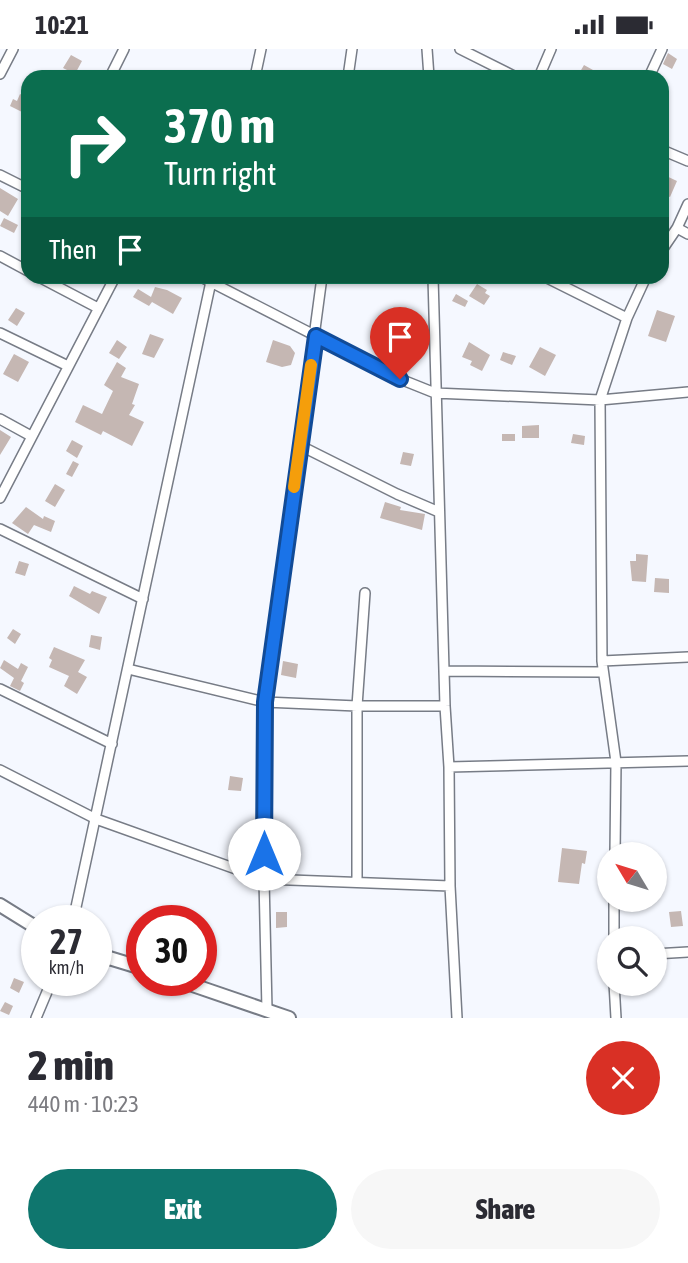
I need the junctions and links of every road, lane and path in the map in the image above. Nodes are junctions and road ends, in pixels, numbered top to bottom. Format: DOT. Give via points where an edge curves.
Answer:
graph roads {
  1 [pos="13,49"];
  2 [pos="124,49"];
  3 [pos="261,49"];
  4 [pos="352,49"];
  5 [pos="427,49"];
  6 [pos="460,49"];
  7 [pos="551,49"];
  8 [pos="662,49"];
  9 [pos="114,70"];
  10 [pos="256,70"];
  11 [pos="349,70"];
  12 [pos="428,70"];
  13 [pos="502,70"];
  14 [pos="542,70"];
  15 [pos="652,70"];
  16 [pos="0,74"];
  17 [pos="669,153"];
  18 [pos="688,161"];
  19 [pos="0,175"];
  20 [pos="21,186"];
  21 [pos="688,204"];
  22 [pos="677,229"];
  23 [pos="688,234"];
  24 [pos="669,240"];
  25 [pos="0,256"];
  26 [pos="21,267"];
  27 [pos="52,284"];
  28 [pos="111,284"];
  29 [pos="211,284"];
  30 [pos="221,284"];
  31 [pos="322,284"];
  32 [pos="433,284"];
  33 [pos="559,284"];
  34 [pos="643,284"];
  35 [pos="98,308"];
  36 [pos="627,318"];
  37 [pos="0,333"];
  38 [pos="316,336"];
  39 [pos="68,366"];
  40 [pos="688,392"];
  41 [pos="435,393"];
  42 [pos="600,400"];
  43 [pos="0,419"];
  44 [pos="32,436"];
  45 [pos="299,445"];
  46 [pos="0,498"];
  47 [pos="439,512"];
  48 [pos="0,529"];
  49 [pos="365,593"];
  50 [pos="143,599"];
  51 [pos="688,657"];
  52 [pos="602,661"];
  53 [pos="128,669"];
  54 [pos="444,671"];
  55 [pos="603,672"];
  56 [pos="0,689"];
  57 [pos="265,702"];
  58 [pos="357,706"];
  59 [pos="445,706"];
  60 [pos="112,744"];
  61 [pos="688,761"];
  62 [pos="616,762"];
  63 [pos="449,767"];
  64 [pos="0,770"];
  65 [pos="96,819"];
  66 [pos="615,842"];
  67 [pos="264,879"];
  68 [pos="357,882"];
  69 [pos="450,885"];
  70 [pos="0,905"];
  71 [pos="77,905"];
  72 [pos="21,918"];
  73 [pos="688,953"];
  74 [pos="667,954"];
  75 [pos="217,993"];
  76 [pos="45,996"];
  77 [pos="614,996"];
  78 [pos="267,1010"];
  79 [pos="36,1018"];
  80 [pos="289,1018"];
  81 [pos="457,1018"];
  82 [pos="615,1018"];
  1 -- 16 [label="street"];
  2 -- 9 [label="street"];
  3 -- 10 [label="street"];
  4 -- 11 [label="street"];
  5 -- 12 [label="street"];
  6 -- 13 [label="street"];
  7 -- 14 [label="street"];
  8 -- 15 [label="street"];
  17 -- 18 [label="street"];
  19 -- 20 [label="street"];
  21 -- 22 [label="street"];
  22 -- 23 [label="street"];
  22 -- 24 [label="street"];
  25 -- 26 [label="street"];
  27 -- 35 [label="street"];
  28 -- 35 [label="street"];
  29 -- 50 [label="street"];
  30 -- 38 [label="street"];
  31 -- 38 [label="street"];
  32 -- 41 [label="street"];
  33 -- 36 [label="street"];
  34 -- 36 [label="street"];
  35 -- 39 [label="street"];
  36 -- 42 [label="street"];
  37 -- 39 [label="street"];
  38 -- 41 [label="street"];
  38 -- 45 [label="street"];
  39 -- 44 [label="street"];
  40 -- 42 [label="street"];
  41 -- 42 [label="street"];
  41 -- 47 [label="street"];
  42 -- 52 [label="street"];
  43 -- 44 [label="street"];
  44 -- 46 [label="street"];
  45 -- 47 [label="street"];
  45 -- 57 [label="street"];
  47 -- 54 [label="street"];
  48 -- 50 [label="street"];
  49 -- 58 [label="street"];
  50 -- 53 [label="street"];
  51 -- 52 [label="street"];
  52 -- 55 [label="street"];
  53 -- 57 [label="street"];
  53 -- 60 [label="street"];
  54 -- 55 [label="street"];
  54 -- 59 [label="street"];
  55 -- 62 [label="street"];
  56 -- 60 [label="street"];
  57 -- 58 [label="street"];
  57 -- 67 [label="street"];
  58 -- 59 [label="street"];
  58 -- 68 [label="street"];
  59 -- 63 [label="street"];
  60 -- 65 [label="street"];
  61 -- 62 [label="street"];
  62 -- 63 [label="street"];
  62 -- 66 [label="street"];
  63 -- 69 [label="street"];
  64 -- 65 [label="street"];
  65 -- 67 [label="street"];
  65 -- 71 [label="street"];
  67 -- 68 [label="street"];
  67 -- 78 [label="street"];
  68 -- 69 [label="street"];
  69 -- 81 [label="street"];
  70 -- 72 [label="street"];
  73 -- 74 [label="street"];
  75 -- 78 [label="street"];
  76 -- 79 [label="street"];
  77 -- 82 [label="street"];
  78 -- 80 [label="street"];
}
